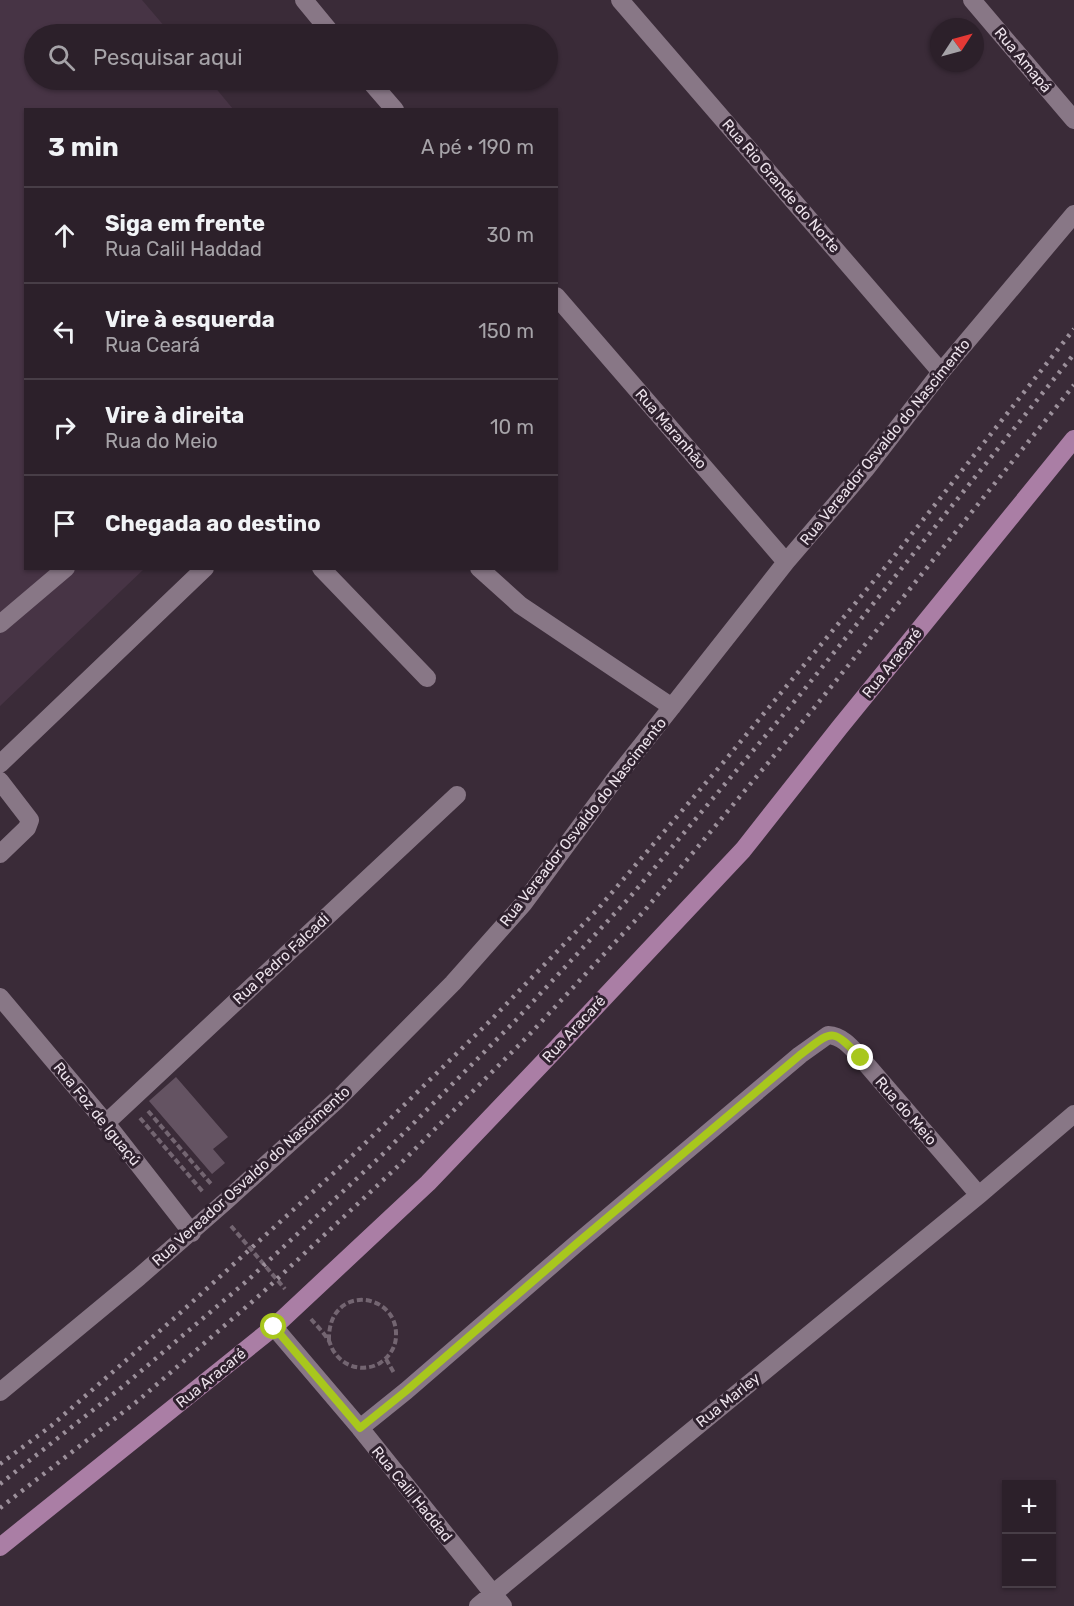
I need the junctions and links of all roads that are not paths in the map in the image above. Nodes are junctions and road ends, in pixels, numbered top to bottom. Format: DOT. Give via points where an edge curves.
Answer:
graph roads {
  1 [pos="304,0"];
  2 [pos="620,0"];
  3 [pos="972,0"];
  4 [pos="324,24"];
  5 [pos="378,90"];
  6 [pos="393,108"];
  7 [pos="1074,120"];
  8 [pos="1074,214"];
  9 [pos="558,298"];
  10 [pos="941,372"];
  11 [pos="1074,439"];
  12 [pos="786,562"];
  13 [pos="64,570"];
  14 [pos="203,570"];
  15 [pos="323,570"];
  16 [pos="482,570"];
  17 [pos="0,624"];
  18 [pos="427,678"];
  19 [pos="672,707"];
  20 [pos="0,764"];
  21 [pos="0,781"];
  22 [pos="457,795"];
  23 [pos="0,854"];
  24 [pos="0,997"];
  25 [pos="1074,1114"];
  26 [pos="106,1123"];
  27 [pos="979,1195"];
  28 [pos="192,1233"];
  29 [pos="274,1327"];
  30 [pos="0,1392"];
  31 [pos="360,1428"];
  32 [pos="0,1547"];
  33 [pos="498,1600"];
  34 [pos="478,1606"];
  1 -- 4 [label="street"];
  2 -- 10 [label="street, Rua Rio Grande do Norte"];
  3 -- 7 [label="street, Rua Amapá"];
  5 -- 6 [label="street"];
  8 -- 10 [label="street, Rua Vereador Osvaldo do Nascimento"];
  9 -- 12 [label="street, Rua Maranhão"];
  10 -- 12 [label="street, Rua Vereador Osvaldo do Nascimento" via="865,470"];
  11 -- 29 [label="main road, Rua Aracaré" via="743,850 428,1182"];
  12 -- 19 [label="street, Rua Vereador Osvaldo do Nascimento"];
  13 -- 17 [label="street"];
  14 -- 20 [label="street"];
  15 -- 18 [label="street"];
  16 -- 19 [label="street" via="520,605"];
  19 -- 28 [label="street, Rua Vereador Osvaldo do Nascimento" via="524,903 453,983 337,1100"];
  21 -- 23 [label="street" via="30,820 27,828"];
  22 -- 26 [label="street, Rua Pedro Falcadi"];
  24 -- 26 [label="street, Rua Foz de Iguaçú"];
  25 -- 27 [label="street, Rua Marley"];
  26 -- 28 [label="street, Rua Foz de Iguaçú"];
  27 -- 31 [label="street, Rua do Meio" via="861,1058 841,1038 828,1035 791,1062"];
  27 -- 33 [label="street, Rua Marley"];
  28 -- 30 [label="street, Rua Vereador Osvaldo do Nascimento"];
  29 -- 31 [label="street, Rua Calil Haddad"];
  29 -- 32 [label="main road, Rua Aracaré"];
  31 -- 33 [label="street, Rua Calil Haddad"];
  33 -- 34 [label="street, Rua Marley"];
}
